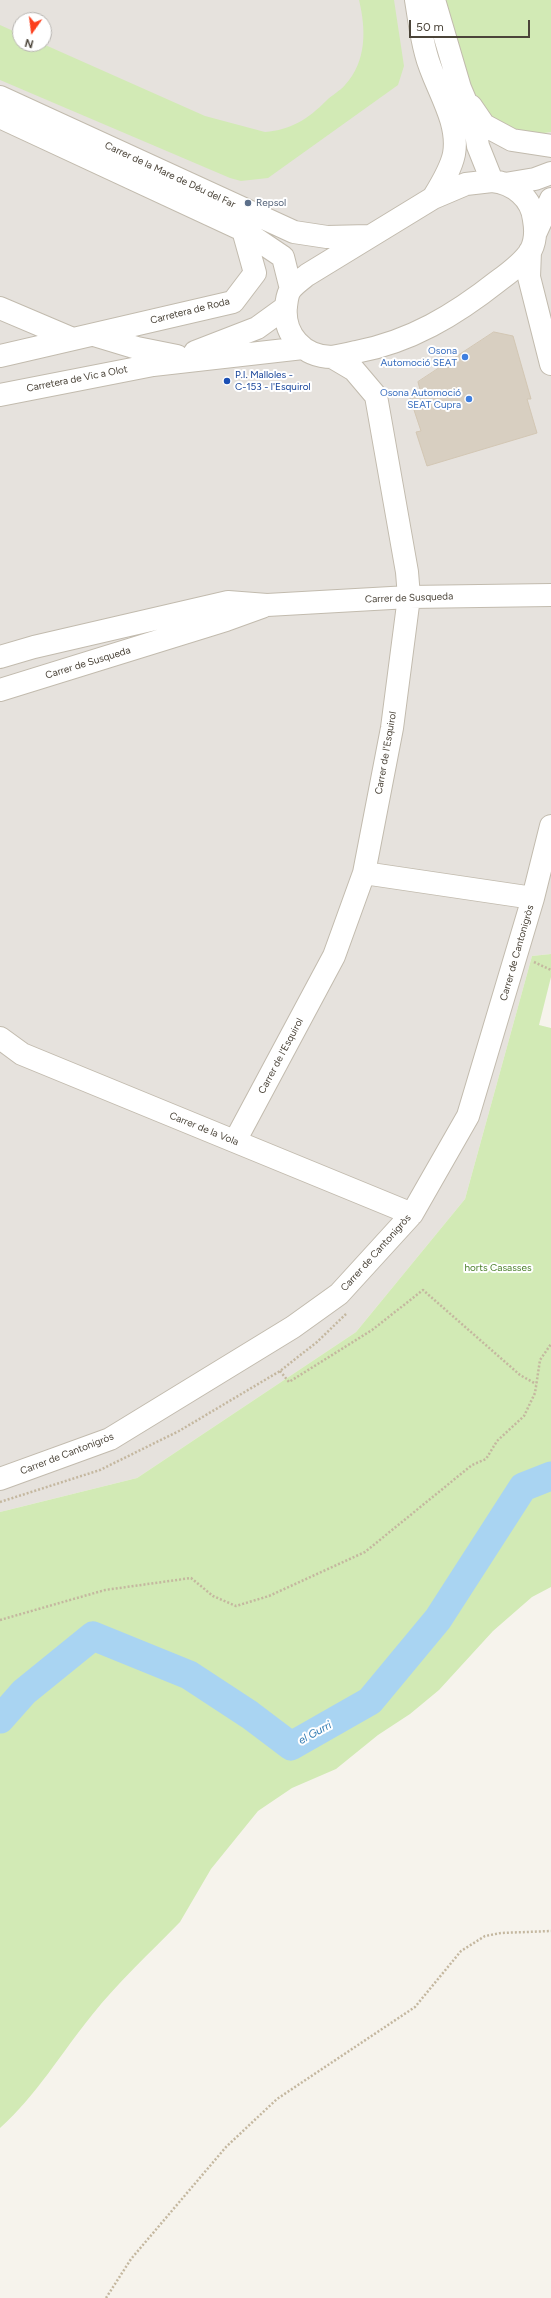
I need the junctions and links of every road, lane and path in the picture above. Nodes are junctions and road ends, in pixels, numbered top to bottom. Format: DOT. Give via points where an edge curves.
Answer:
graph roads {
  1 [pos="416,0"];
  2 [pos="434,0"];
  3 [pos="460,88"];
  4 [pos="0,97"];
  5 [pos="0,117"];
  6 [pos="551,146"];
  7 [pos="551,173"];
  8 [pos="498,182"];
  9 [pos="433,198"];
  10 [pos="551,199"];
  11 [pos="243,230"];
  12 [pos="369,236"];
  13 [pos="533,242"];
  14 [pos="289,298"];
  15 [pos="0,308"];
  16 [pos="83,337"];
  17 [pos="303,348"];
  18 [pos="0,356"];
  19 [pos="180,357"];
  20 [pos="332,357"];
  21 [pos="551,364"];
  22 [pos="153,365"];
  23 [pos="0,395"];
  24 [pos="551,595"];
  25 [pos="409,597"];
  26 [pos="267,605"];
  27 [pos="0,657"];
  28 [pos="0,690"];
  29 [pos="551,826"];
  30 [pos="364,873"];
  31 [pos="533,898"];
  32 [pos="542,965"];
  33 [pos="551,970"];
  34 [pos="0,1038"];
  35 [pos="235,1142"];
  36 [pos="412,1214"];
  37 [pos="339,1294"];
  38 [pos="551,1344"];
  39 [pos="280,1371"];
  40 [pos="536,1384"];
  41 [pos="0,1479"];
  42 [pos="0,1502"];
  43 [pos="0,1620"];
  44 [pos="551,1931"];
  45 [pos="106,2298"];
  1 -- 9 [label="street" via="426,55 454,135 454,154"];
  2 -- 3 [label="street"];
  3 -- 6 [label="street" via="484,124 512,140"];
  3 -- 8 [label="street" via="474,121 478,146"];
  4 -- 12 [label="street, Carrer de la Mare de Déu del Far" via="294,232 327,237"];
  5 -- 11 [label="street, Carrer de la Mare de Déu del Far"];
  7 -- 8 [label="street" via="535,179"];
  8 -- 9 [label="street, Carretera de Vic a Olot" via="466,184"];
  8 -- 13 [label="street" via="522,193 533,210"];
  9 -- 12 [label="street, Carretera de Vic a Olot"];
  10 -- 13 [label="street"];
  11 -- 14 [label="street, Carrer de la Mare de Déu del Far" via="283,257"];
  11 -- 16 [label="street, Carretera de Roda" via="255,273 233,302"];
  12 -- 14 [label="street, Carretera de Vic a Olot" via="307,275"];
  13 -- 20 [label="street" via="511,271 468,305 431,328 380,348"];
  13 -- 21 [label="street" via="529,277"];
  14 -- 17 [label="street, Carrer de la Mare de Déu del Far" via="285,315 289,332"];
  14 -- 19 [label="street, Carretera de Vic a Olot" via="256,328"];
  15 -- 16 [label="street"];
  16 -- 18 [label="street, Carretera de Roda"];
  16 -- 19 [label="street, Carretera de Roda"];
  17 -- 20 [label="street"];
  17 -- 22 [label="street, Carretera de Vic a Olot"];
  19 -- 22 [label="street, Carretera de Vic a Olot"];
  20 -- 25 [label="street, Carrer de l'Esquirol" via="354,370 376,396 407,572"];
  22 -- 23 [label="street, Carretera de Vic a Olot"];
  24 -- 25 [label="street, Carrer de Susqueda"];
  25 -- 26 [label="street, Carrer de Susqueda"];
  25 -- 30 [label="street, Carrer de l'Esquirol" via="392,728"];
  26 -- 27 [label="street, Carrer de Susqueda" via="228,602"];
  26 -- 28 [label="street, Carrer de Susqueda"];
  29 -- 31 [label="street, Carrer de Cantonigròs"];
  30 -- 31 [label="street"];
  30 -- 35 [label="street, Carrer de l'Esquirol" via="334,956"];
  31 -- 36 [label="street, Carrer de Cantonigròs" via="468,1116"];
  32 -- 33 [label="path"];
  34 -- 35 [label="street, Carrer de la Vola" via="22,1054"];
  35 -- 36 [label="street, Carrer de la Vola"];
  36 -- 37 [label="street, Carrer de Cantonigròs"];
  37 -- 39 [label="path" via="349,1311 317,1342"];
  37 -- 41 [label="street, Carrer de Cantonigròs" via="293,1326 110,1439"];
  38 -- 40 [label="path" via="540,1360"];
  39 -- 40 [label="path" via="289,1382 372,1330 423,1290 520,1375"];
  39 -- 42 [label="path" via="179,1432 100,1470"];
  40 -- 43 [label="path" via="535,1393 524,1416 497,1441 486,1459 472,1465 365,1552 301,1582 269,1596 236,1606 213,1596 191,1578 148,1583 105,1590"];
  44 -- 45 [label="path" via="485,1936 461,1951 416,2008 278,2099 226,2147 131,2259"];
}
